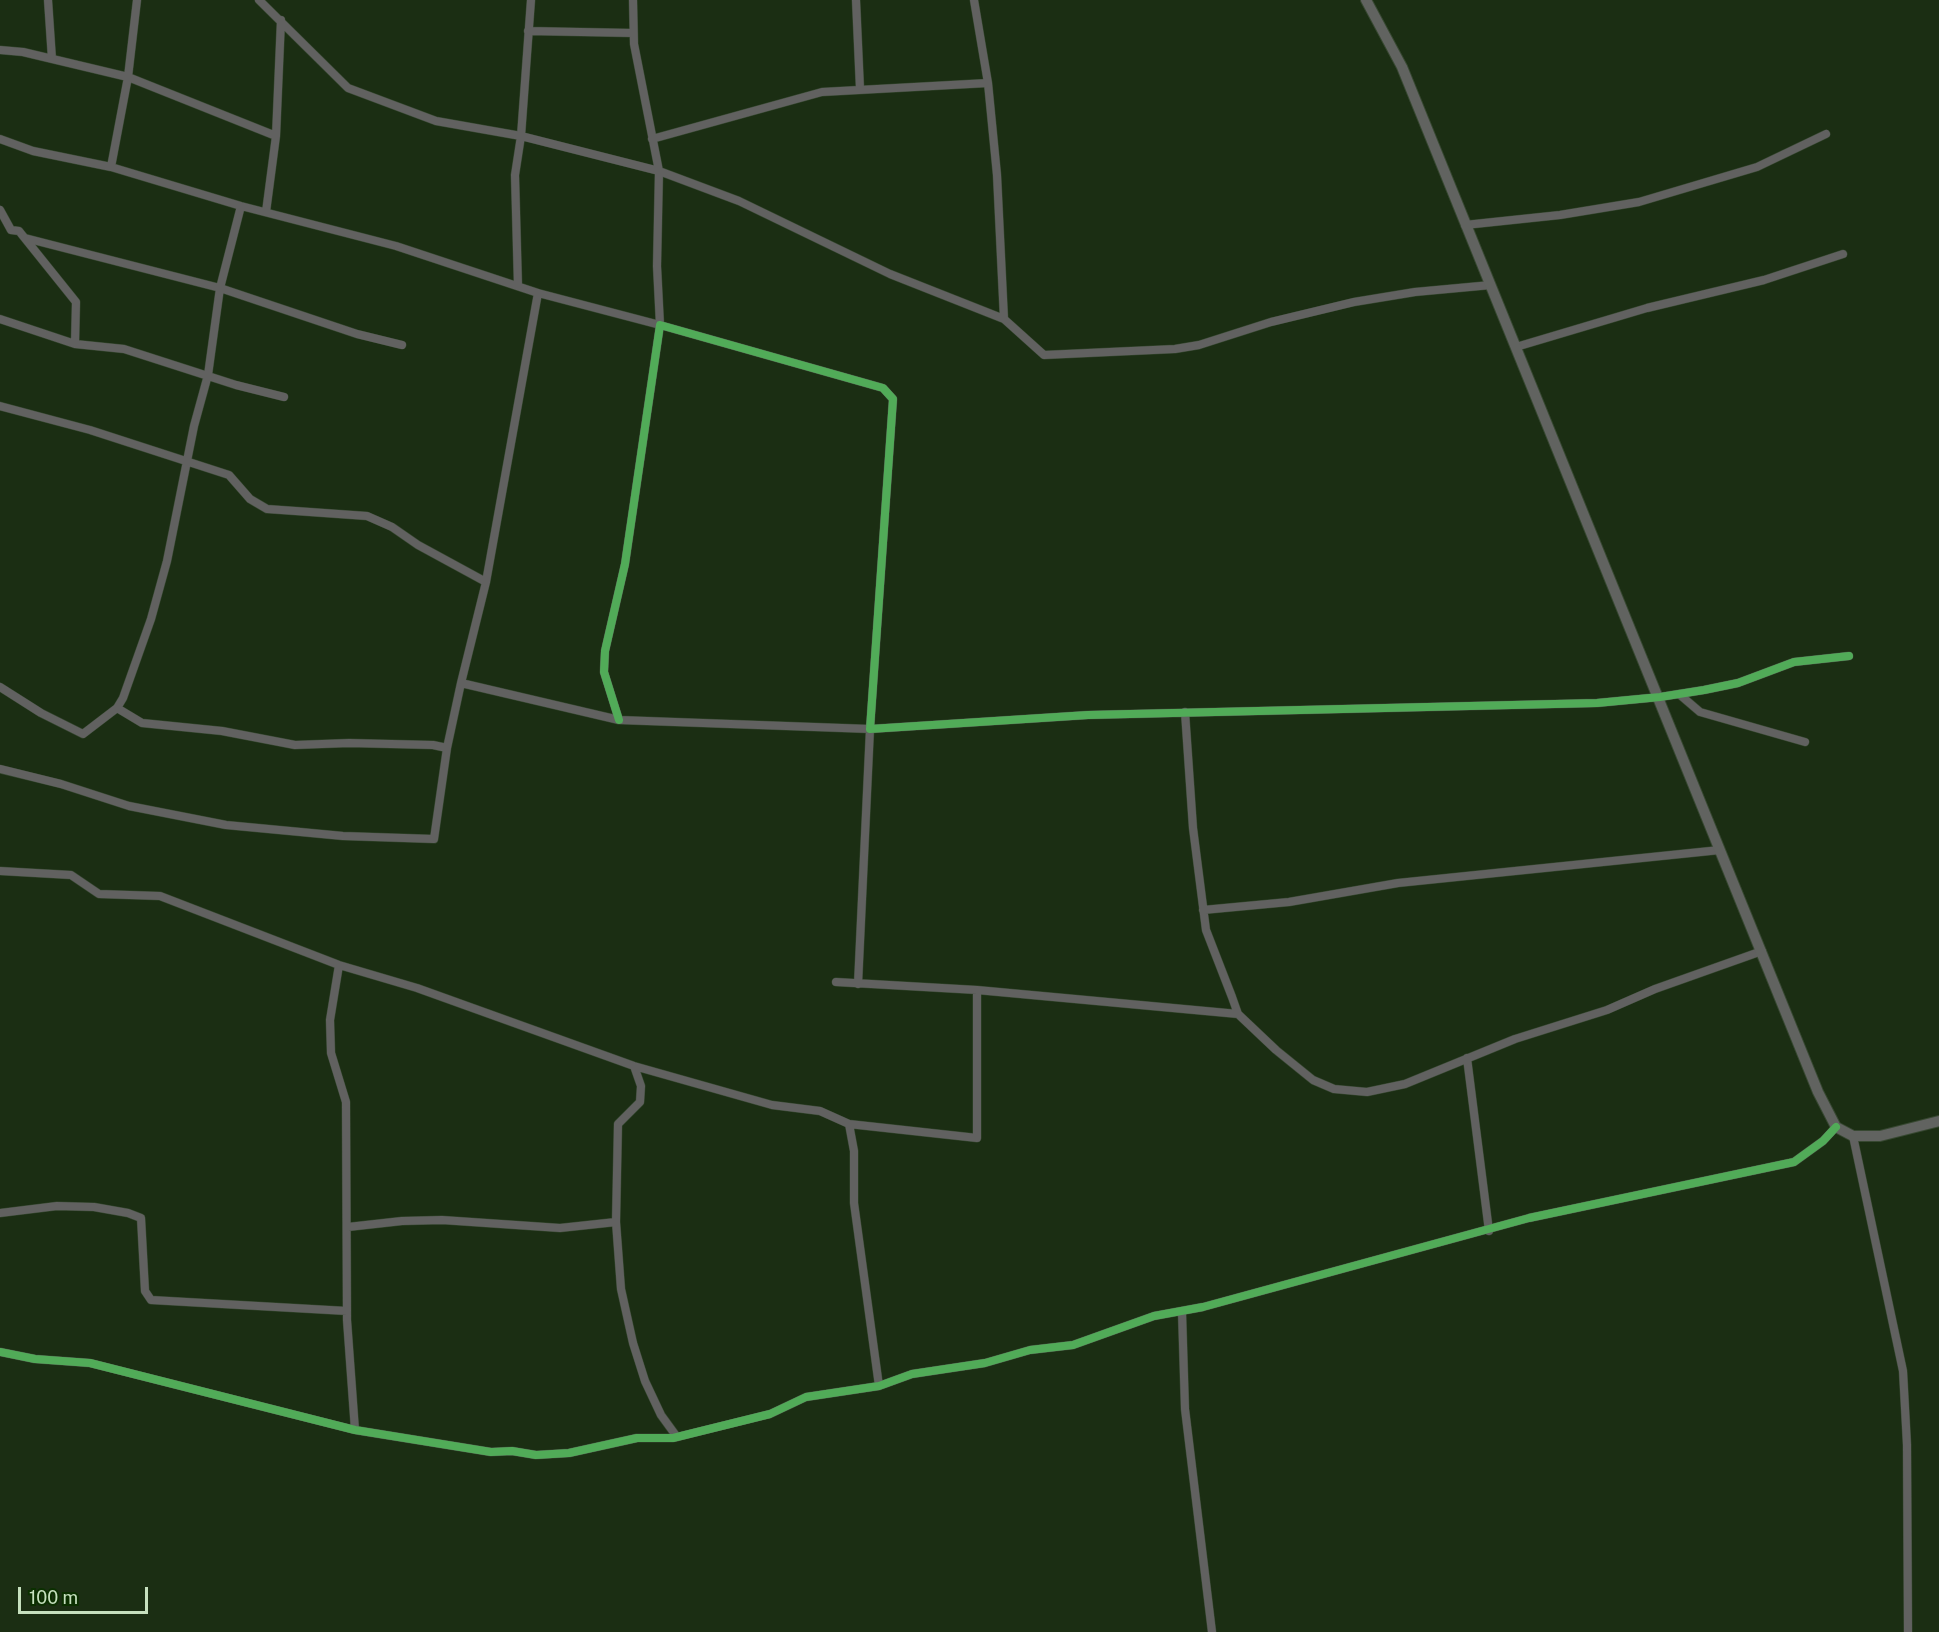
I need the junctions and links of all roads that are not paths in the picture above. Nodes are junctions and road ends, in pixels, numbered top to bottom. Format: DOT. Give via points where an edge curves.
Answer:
graph roads {
  1 [pos="48,0"];
  2 [pos="137,0"];
  3 [pos="531,0"];
  4 [pos="633,0"];
  5 [pos="856,0"];
  6 [pos="974,0"];
  7 [pos="1366,0"];
  8 [pos="263,1"];
  9 [pos="281,20"];
  10 [pos="528,32"];
  11 [pos="633,33"];
  12 [pos="0,50"];
  13 [pos="52,59"];
  14 [pos="128,77"];
  15 [pos="988,83"];
  16 [pos="860,88"];
  17 [pos="1826,134"];
  18 [pos="276,136"];
  19 [pos="521,136"];
  20 [pos="0,139"];
  21 [pos="652,139"];
  22 [pos="111,167"];
  23 [pos="659,171"];
  24 [pos="241,206"];
  25 [pos="0,210"];
  26 [pos="266,212"];
  27 [pos="1465,225"];
  28 [pos="25,238"];
  29 [pos="1843,254"];
  30 [pos="1491,285"];
  31 [pos="518,286"];
  32 [pos="220,288"];
  33 [pos="537,293"];
  34 [pos="0,319"];
  35 [pos="1004,319"];
  36 [pos="660,325"];
  37 [pos="75,344"];
  38 [pos="402,345"];
  39 [pos="1516,347"];
  40 [pos="208,375"];
  41 [pos="284,397"];
  42 [pos="0,406"];
  43 [pos="187,463"];
  44 [pos="486,582"];
  45 [pos="1849,656"];
  46 [pos="460,683"];
  47 [pos="0,687"];
  48 [pos="1679,694"];
  49 [pos="1660,697"];
  50 [pos="117,708"];
  51 [pos="1185,712"];
  52 [pos="619,720"];
  53 [pos="870,729"];
  54 [pos="1805,742"];
  55 [pos="447,748"];
  56 [pos="0,770"];
  57 [pos="1720,850"];
  58 [pos="0,871"];
  59 [pos="1203,910"];
  60 [pos="1761,951"];
  61 [pos="339,965"];
  62 [pos="836,982"];
  63 [pos="858,984"];
  64 [pos="976,990"];
  65 [pos="1238,1014"];
  66 [pos="1467,1058"];
  67 [pos="634,1066"];
  68 [pos="1939,1121"];
  69 [pos="849,1124"];
  70 [pos="1836,1126"];
  71 [pos="1853,1136"];
  72 [pos="0,1213"];
  73 [pos="616,1222"];
  74 [pos="348,1227"];
  75 [pos="1489,1231"];
  76 [pos="347,1311"];
  77 [pos="1182,1312"];
  78 [pos="0,1352"];
  79 [pos="879,1386"];
  80 [pos="355,1430"];
  81 [pos="677,1437"];
  82 [pos="1212,1632"];
  83 [pos="1908,1632"];
  1 -- 13 [label="street"];
  2 -- 14 [label="street"];
  3 -- 10 [label="street"];
  4 -- 11 [label="street"];
  5 -- 16 [label="street"];
  6 -- 15 [label="street"];
  7 -- 27 [label="street" via="1402,67"];
  8 -- 9 [label="street"];
  9 -- 18 [label="street"];
  9 -- 19 [label="street" via="348,88 436,122"];
  10 -- 11 [label="street"];
  10 -- 19 [label="street"];
  11 -- 21 [label="street"];
  12 -- 13 [label="street"];
  13 -- 14 [label="street"];
  14 -- 18 [label="street"];
  14 -- 22 [label="street"];
  15 -- 16 [label="street"];
  15 -- 35 [label="street"];
  16 -- 21 [label="street" via="822,92"];
  17 -- 27 [label="street" via="1757,167 1639,202"];
  18 -- 26 [label="street"];
  19 -- 23 [label="street"];
  19 -- 31 [label="street" via="515,175"];
  20 -- 22 [label="street" via="33,151"];
  21 -- 23 [label="street"];
  22 -- 24 [label="street"];
  23 -- 35 [label="street" via="739,201 890,274"];
  23 -- 36 [label="street"];
  24 -- 26 [label="street"];
  24 -- 32 [label="street"];
  25 -- 28 [label="street" via="11,230 19,231"];
  26 -- 31 [label="street" via="396,246"];
  27 -- 30 [label="street"];
  28 -- 32 [label="street"];
  28 -- 37 [label="street" via="76,302"];
  29 -- 39 [label="street" via="1764,280 1647,308"];
  30 -- 35 [label="street" via="1384,296 1271,322 1199,345 1131,352 1044,355"];
  30 -- 39 [label="street"];
  31 -- 33 [label="street"];
  32 -- 38 [label="street"];
  32 -- 40 [label="street"];
  33 -- 36 [label="street"];
  33 -- 44 [label="street"];
  34 -- 37 [label="street"];
  36 -- 52 [label="street" via="625,564 605,651 605,681"];
  36 -- 53 [label="street" via="883,388 893,399"];
  37 -- 40 [label="street" via="124,350"];
  39 -- 49 [label="street"];
  40 -- 41 [label="street"];
  40 -- 43 [label="street"];
  42 -- 43 [label="street" via="90,430"];
  43 -- 44 [label="street" via="229,475 250,499 267,509 367,516"];
  43 -- 50 [label="street" via="159,590"];
  44 -- 46 [label="street"];
  45 -- 48 [label="street" via="1794,662 1738,683"];
  46 -- 52 [label="street"];
  46 -- 55 [label="street"];
  47 -- 50 [label="street" via="83,734"];
  48 -- 49 [label="street"];
  48 -- 54 [label="street" via="1700,712"];
  49 -- 51 [label="street" via="1561,705"];
  49 -- 57 [label="street"];
  50 -- 55 [label="street" via="142,723 222,731 295,745 349,743"];
  51 -- 53 [label="street"];
  51 -- 59 [label="street"];
  52 -- 53 [label="street"];
  53 -- 63 [label="street"];
  55 -- 56 [label="street" via="434,839 343,836 226,825 129,806"];
  57 -- 59 [label="street" via="1398,883 1289,902"];
  57 -- 60 [label="street"];
  58 -- 61 [label="street" via="70,875 99,894 160,896"];
  59 -- 65 [label="street" via="1206,930"];
  60 -- 66 [label="street"];
  60 -- 70 [label="street" via="1818,1092"];
  61 -- 67 [label="street" via="494,1014"];
  61 -- 74 [label="street" via="330,1020 331,1053 346,1102"];
  62 -- 63 [label="street"];
  63 -- 64 [label="street"];
  64 -- 65 [label="street"];
  64 -- 69 [label="street" via="977,1138"];
  65 -- 66 [label="street" via="1313,1080 1334,1089 1366,1092 1405,1084"];
  66 -- 75 [label="street"];
  67 -- 69 [label="street" via="772,1105 820,1111"];
  67 -- 73 [label="street" via="642,1086 640,1102 618,1124"];
  68 -- 71 [label="street" via="1880,1136"];
  69 -- 79 [label="street" via="854,1151 854,1203"];
  70 -- 71 [label="street"];
  70 -- 75 [label="street" via="1794,1162 1529,1218"];
  71 -- 83 [label="street" via="1903,1371"];
  72 -- 76 [label="street" via="57,1206 94,1207 141,1218 145,1291 151,1300"];
  73 -- 74 [label="street" via="560,1228 442,1220"];
  73 -- 81 [label="street" via="621,1289 633,1343 661,1415"];
  74 -- 76 [label="street"];
  75 -- 77 [label="street"];
  76 -- 80 [label="street"];
  77 -- 79 [label="street" via="1154,1316 1073,1345 912,1374"];
  77 -- 82 [label="street" via="1185,1409"];
  78 -- 80 [label="street" via="90,1363"];
  79 -- 81 [label="street" via="806,1397 770,1414"];
  80 -- 81 [label="street" via="490,1452 512,1450 536,1455 569,1453 637,1438"];
}
